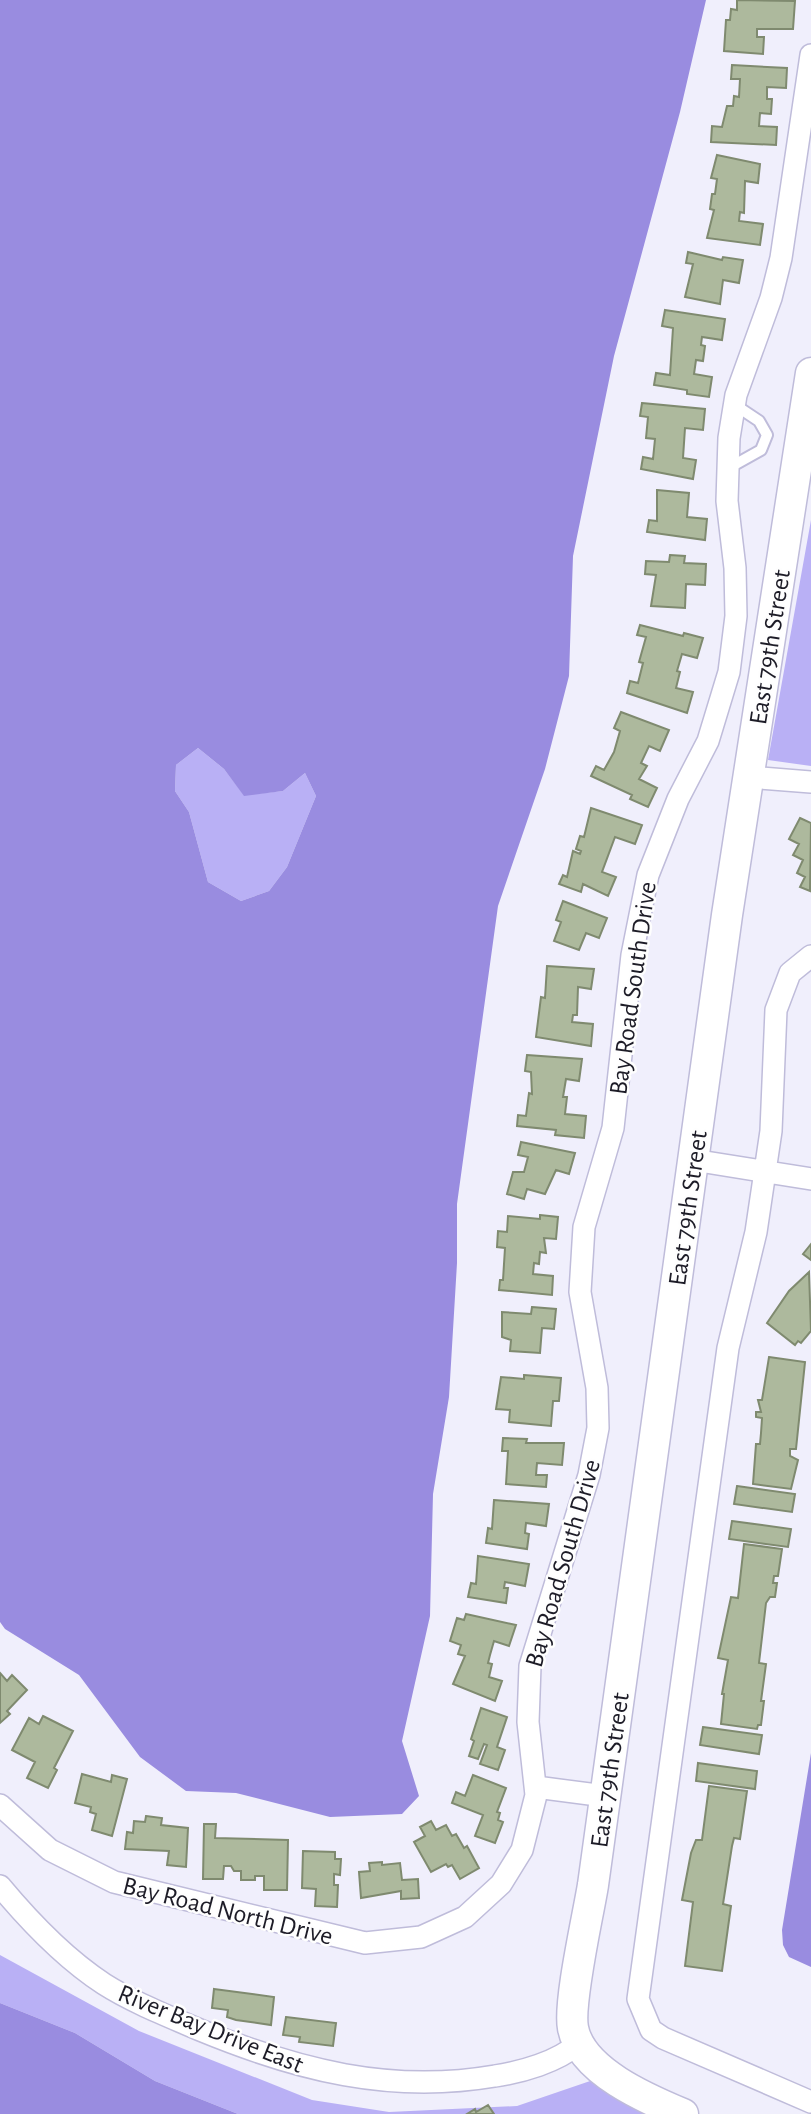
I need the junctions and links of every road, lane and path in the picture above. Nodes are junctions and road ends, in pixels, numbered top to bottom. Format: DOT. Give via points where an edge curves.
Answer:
graph roads {
  1 [pos="811,55"];
  2 [pos="811,373"];
  3 [pos="735,405"];
  4 [pos="807,432"];
  5 [pos="727,468"];
  6 [pos="748,777"];
  7 [pos="811,782"];
  8 [pos="811,956"];
  9 [pos="693,1160"];
  10 [pos="765,1171"];
  11 [pos="811,1179"];
  12 [pos="536,1787"];
  13 [pos="605,1796"];
  14 [pos="0,1805"];
  15 [pos="0,1886"];
  16 [pos="472,1911"];
  17 [pos="578,2043"];
  18 [pos="811,2102"];
  19 [pos="684,2114"];
  1 -- 3 [label="street, Bay Road South Drive" via="781,258"];
  2 -- 4 [label="street, East 79th Street"];
  3 -- 5 [label="street, Bay Road South Drive"];
  3 -- 5 [label="lane" via="759,421 767,435 761,450"];
  4 -- 6 [label="street, East 79th Street"];
  5 -- 12 [label="street, Bay Road South Drive" via="736,594 729,671 708,741 678,799 648,875 632,955 613,1128 581,1251 580,1292 597,1388 598,1428 589,1475 529,1674 528,1722"];
  6 -- 7 [label="street"];
  6 -- 9 [label="street, East 79th Street"];
  8 -- 10 [label="street" via="790,973 776,1010"];
  9 -- 10 [label="street"];
  9 -- 13 [label="street, East 79th Street"];
  10 -- 11 [label="street"];
  10 -- 18 [label="street" via="756,1232 728,1348 638,1999 651,2030 663,2038"];
  12 -- 13 [label="street"];
  12 -- 16 [label="street, Bay Road South Drive" via="532,1819 519,1857 501,1884"];
  13 -- 17 [label="street, East 79th Street" via="572,2017"];
  14 -- 16 [label="street, Bay Road North Drive" via="50,1850 114,1882 340,1939 373,1943 413,1939 436,1932"];
  15 -- 17 [label="street, River Bay Drive East" via="58,1948 104,1983 167,2016 304,2068 382,2082 446,2083 523,2070"];
  17 -- 19 [label="street" via="589,2058 631,2089"];
}
